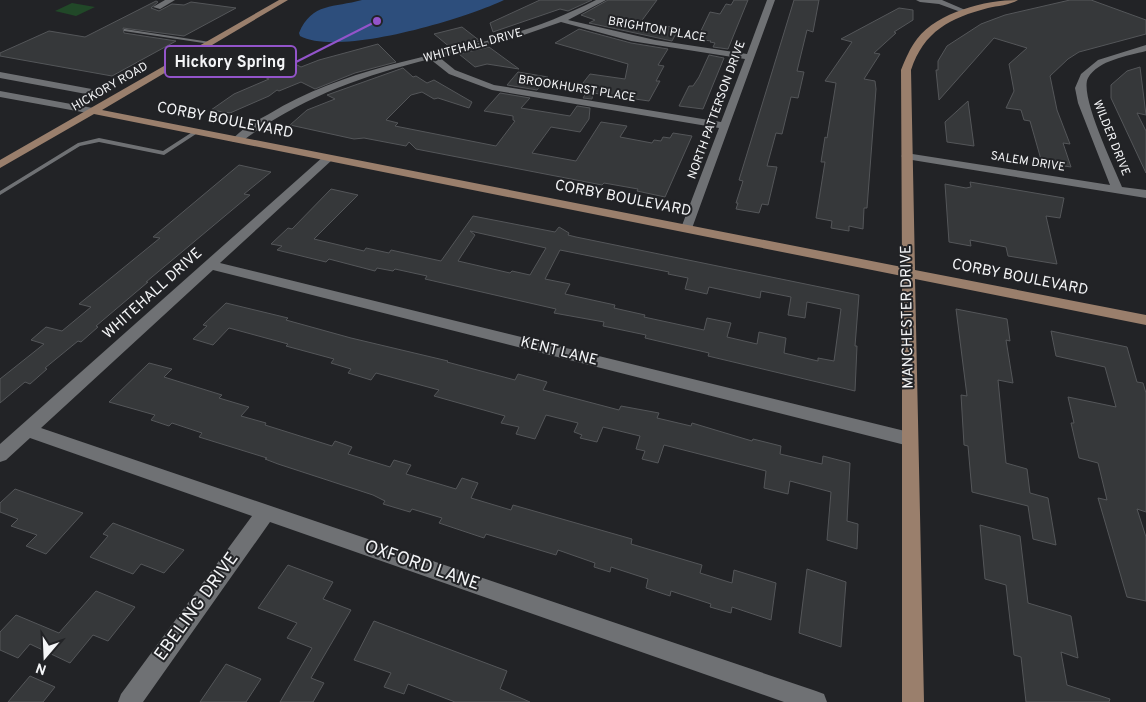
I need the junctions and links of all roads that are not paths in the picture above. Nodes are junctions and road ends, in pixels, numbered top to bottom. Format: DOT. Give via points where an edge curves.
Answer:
graph roads {
  1 [pos="171,0"];
  2 [pos="284,0"];
  3 [pos="602,0"];
  4 [pos="771,0"];
  5 [pos="920,0"];
  6 [pos="1014,0"];
  7 [pos="938,1"];
  8 [pos="156,7"];
  9 [pos="966,12"];
  10 [pos="561,20"];
  11 [pos="125,30"];
  12 [pos="210,43"];
  13 [pos="1146,48"];
  14 [pos="433,57"];
  15 [pos="750,57"];
  16 [pos="0,75"];
  17 [pos="96,93"];
  18 [pos="0,94"];
  19 [pos="93,111"];
  20 [pos="725,126"];
  21 [pos="196,132"];
  22 [pos="237,140"];
  23 [pos="906,156"];
  24 [pos="328,158"];
  25 [pos="0,165"];
  26 [pos="1118,190"];
  27 [pos="0,193"];
  28 [pos="1146,194"];
  29 [pos="687,228"];
  30 [pos="210,266"];
  31 [pos="907,272"];
  32 [pos="1146,320"];
  33 [pos="27,430"];
  34 [pos="909,440"];
  35 [pos="0,455"];
  36 [pos="266,512"];
  37 [pos="129,702"];
  38 [pos="816,702"];
  39 [pos="913,702"];
  1 -- 8 [label="street"];
  2 -- 12 [label="street, HICKORY ROAD"];
  3 -- 10 [label="street, WHITEHALL DRIVE"];
  4 -- 15 [label="street, NORTH PATTERSON DRIVE"];
  5 -- 7 [label="street"];
  6 -- 9 [label="street, MANCHESTER DRIVE"];
  7 -- 9 [label="street"];
  9 -- 23 [label="street, MANCHESTER DRIVE" via="933,28 912,51 905,81"];
  10 -- 14 [label="street, WHITEHALL DRIVE" via="530,32"];
  10 -- 15 [label="street, BRIGHTON PLACE" via="634,40"];
  11 -- 12 [label="lane"];
  12 -- 19 [label="street, HICKORY ROAD"];
  13 -- 26 [label="street, WILDER DRIVE" via="1096,65 1084,76 1080,88"];
  14 -- 20 [label="street, BROOKHURST PLACE" via="452,72 492,87"];
  14 -- 22 [label="street, WHITEHALL DRIVE" via="355,77 307,96"];
  15 -- 20 [label="street, NORTH PATTERSON DRIVE"];
  16 -- 17 [label="street"];
  18 -- 19 [label="street"];
  19 -- 21 [label="street, CORBY BOULEVARD"];
  19 -- 25 [label="street, HICKORY ROAD"];
  20 -- 29 [label="street, NORTH PATTERSON DRIVE"];
  21 -- 22 [label="street, CORBY BOULEVARD"];
  21 -- 27 [label="lane" via="164,153 99,140 78,145"];
  22 -- 24 [label="street, CORBY BOULEVARD"];
  23 -- 26 [label="street, SALEM DRIVE"];
  23 -- 31 [label="street, MANCHESTER DRIVE"];
  24 -- 29 [label="street, CORBY BOULEVARD"];
  24 -- 30 [label="street, WHITEHALL DRIVE"];
  26 -- 28 [label="street, SALEM DRIVE"];
  29 -- 31 [label="street, CORBY BOULEVARD"];
  30 -- 33 [label="street, WHITEHALL DRIVE"];
  30 -- 34 [label="street, KENT LANE"];
  31 -- 32 [label="street, CORBY BOULEVARD"];
  31 -- 34 [label="street, MANCHESTER DRIVE"];
  33 -- 35 [label="street, WHITEHALL DRIVE"];
  33 -- 36 [label="street, OXFORD LANE"];
  34 -- 39 [label="street, MANCHESTER DRIVE"];
  36 -- 37 [label="street, EBELING DRIVE"];
  36 -- 38 [label="street, OXFORD LANE"];
}
